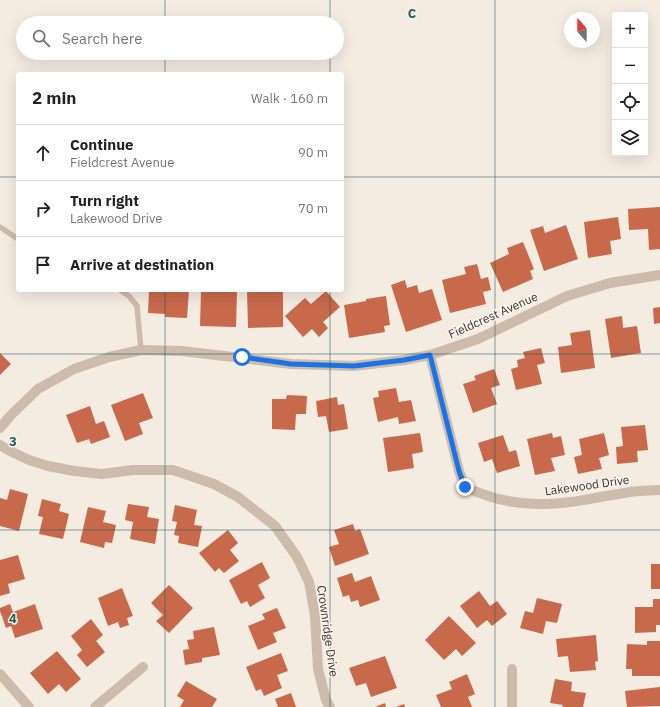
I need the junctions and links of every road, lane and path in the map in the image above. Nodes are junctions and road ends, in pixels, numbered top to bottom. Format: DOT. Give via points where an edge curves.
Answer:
graph roads {
  1 [pos="0,227"];
  2 [pos="16,238"];
  3 [pos="660,275"];
  4 [pos="123,292"];
  5 [pos="141,350"];
  6 [pos="430,355"];
  7 [pos="0,428"];
  8 [pos="0,445"];
  9 [pos="660,490"];
  10 [pos="143,667"];
  11 [pos="512,669"];
  12 [pos="0,674"];
  13 [pos="29,707"];
  14 [pos="95,707"];
  15 [pos="330,707"];
  16 [pos="512,707"];
  1 -- 2 [label="lane"];
  3 -- 6 [label="street, Fieldcrest Avenue" via="610,283 567,296 478,339"];
  4 -- 5 [label="lane" via="137,306"];
  5 -- 6 [label="street, Fieldcrest Avenue" via="182,351 291,364 354,366"];
  5 -- 7 [label="street, Fieldcrest Avenue" via="74,369 38,389"];
  6 -- 9 [label="street, Lakewood Drive" via="465,487 478,493 513,501 544,504"];
  8 -- 15 [label="street, Crownridge Drive" via="28,460 74,471 102,474 133,470 173,470 214,484 238,497 275,526 297,557 309,582 315,616 318,669"];
  10 -- 14 [label="street"];
  11 -- 16 [label="street"];
  12 -- 13 [label="street"];
}
